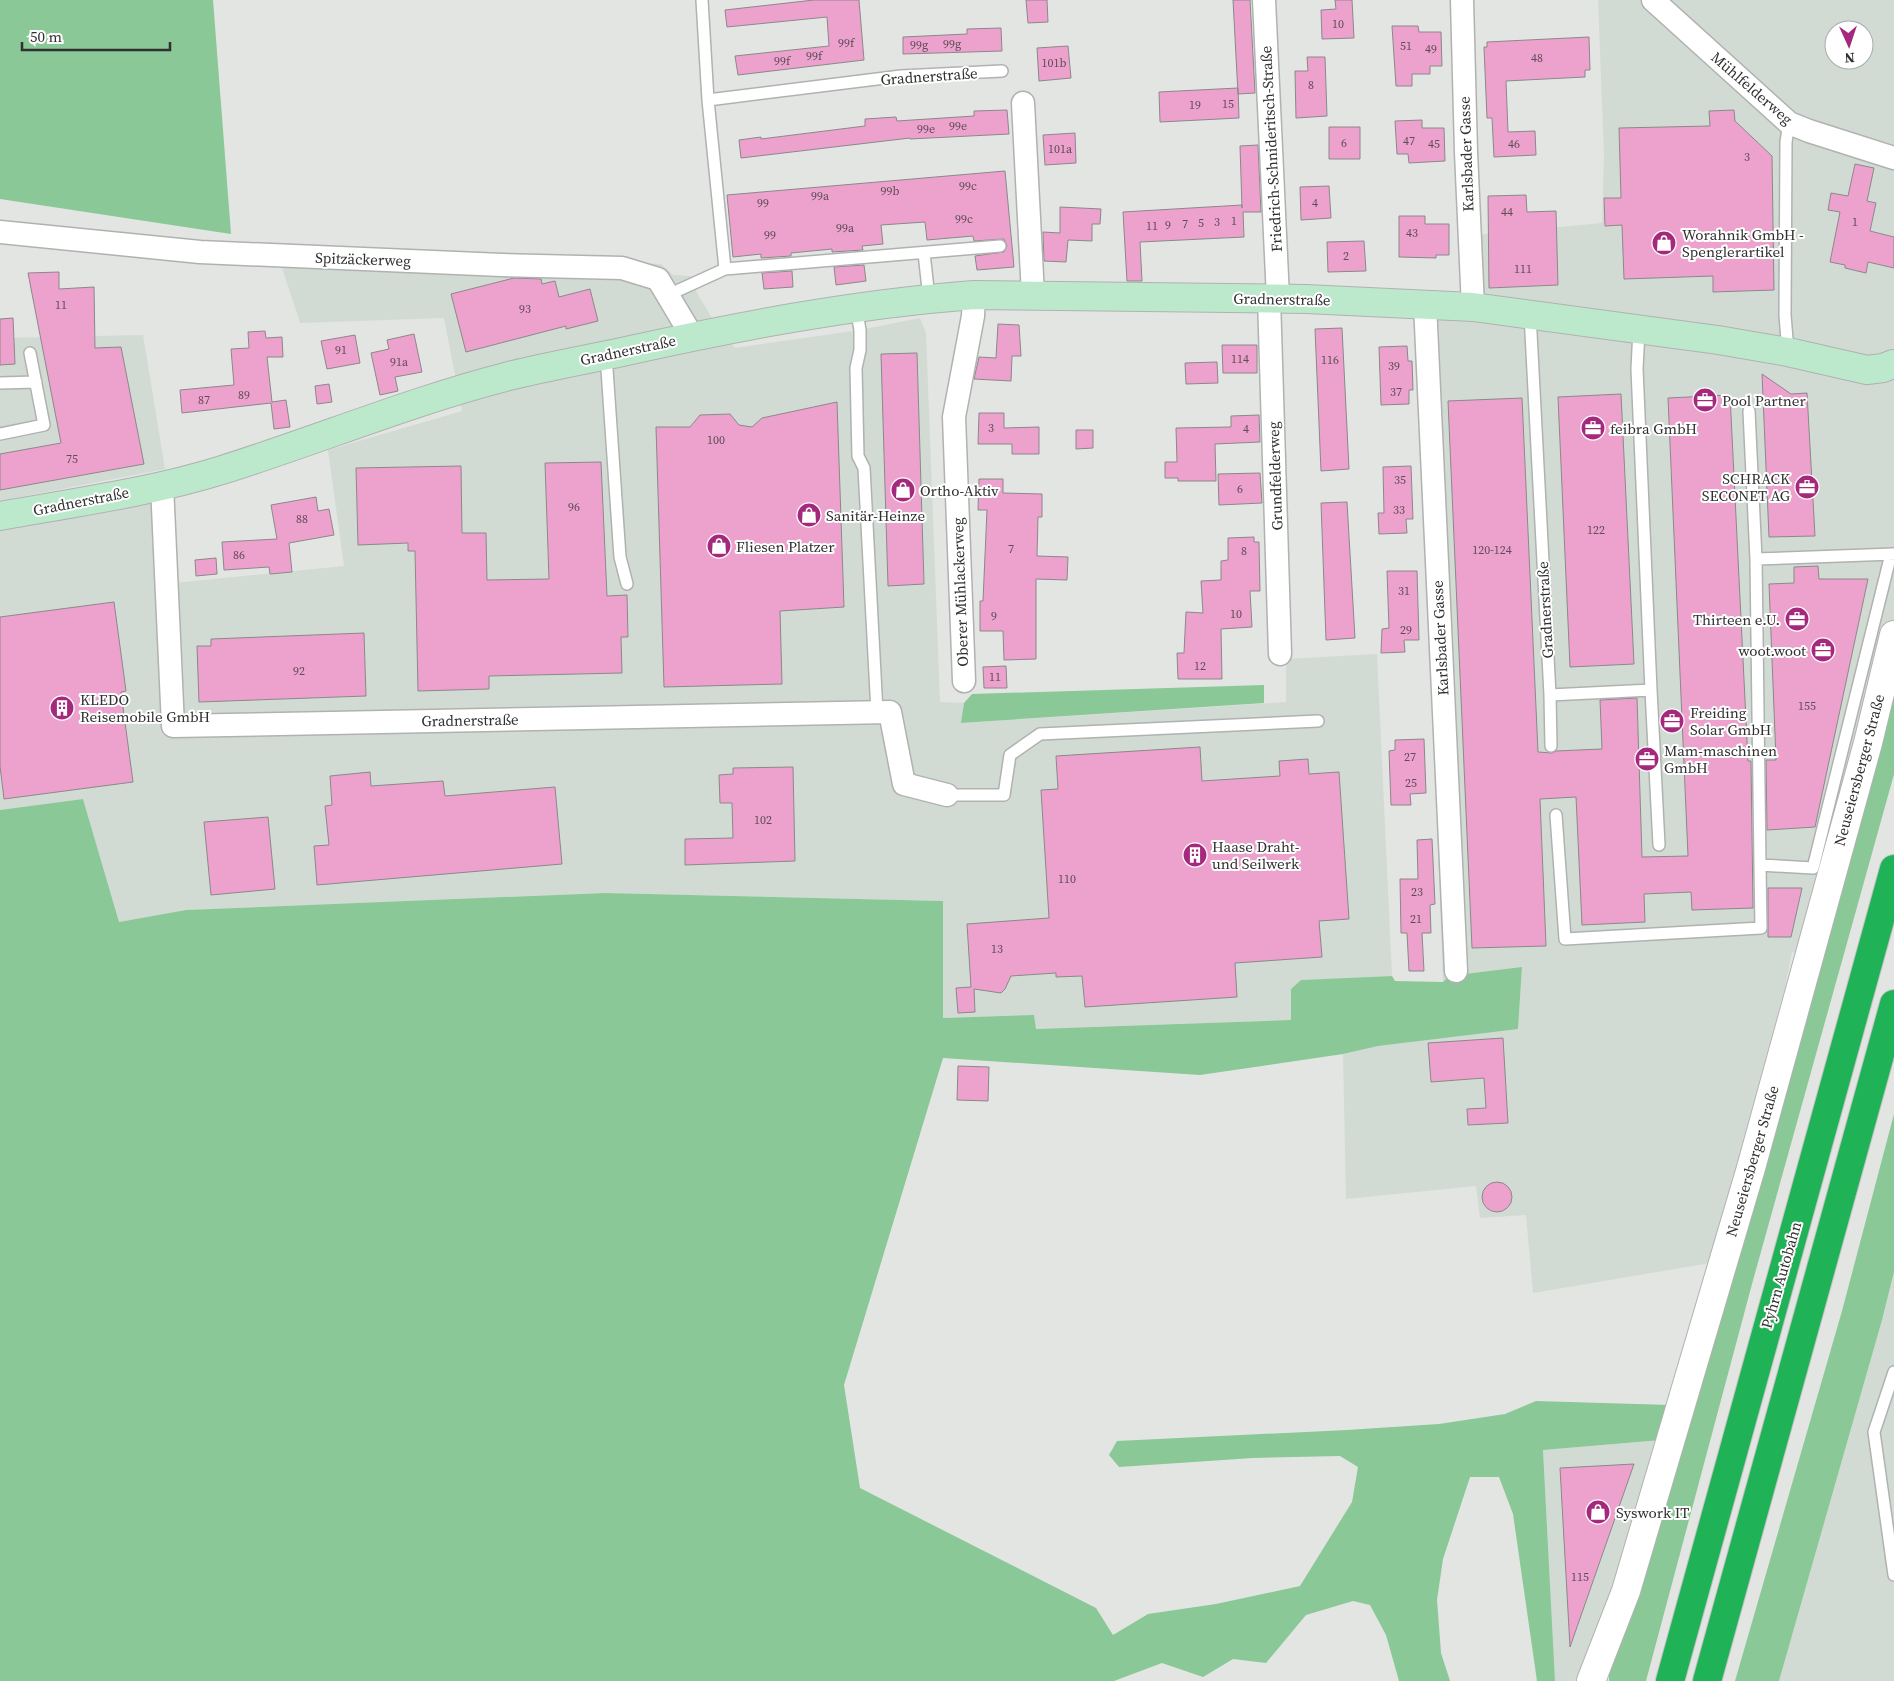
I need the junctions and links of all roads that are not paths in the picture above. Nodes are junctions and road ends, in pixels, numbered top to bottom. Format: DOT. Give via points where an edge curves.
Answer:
graph roads {
  1 [pos="702,0"];
  2 [pos="1264,0"];
  3 [pos="1462,0"];
  4 [pos="1653,0"];
  5 [pos="1002,71"];
  6 [pos="708,100"];
  7 [pos="1023,103"];
  8 [pos="1789,123"];
  9 [pos="1894,158"];
  10 [pos="0,232"];
  11 [pos="1000,246"];
  12 [pos="924,253"];
  13 [pos="725,269"];
  14 [pos="668,295"];
  15 [pos="974,295"];
  16 [pos="1033,295"];
  17 [pos="929,298"];
  18 [pos="1274,298"];
  19 [pos="1425,304"];
  20 [pos="856,307"];
  21 [pos="1473,307"];
  22 [pos="1530,314"];
  23 [pos="1639,330"];
  24 [pos="692,336"];
  25 [pos="1788,352"];
  26 [pos="30,353"];
  27 [pos="606,355"];
  28 [pos="1894,363"];
  29 [pos="36,382"];
  30 [pos="0,384"];
  31 [pos="1749,410"];
  32 [pos="0,434"];
  33 [pos="162,485"];
  34 [pos="0,516"];
  35 [pos="1893,554"];
  36 [pos="1756,559"];
  37 [pos="627,584"];
  38 [pos="1894,635"];
  39 [pos="1280,654"];
  40 [pos="964,681"];
  41 [pos="1652,690"];
  42 [pos="1550,695"];
  43 [pos="877,712"];
  44 [pos="1318,721"];
  45 [pos="1551,746"];
  46 [pos="947,795"];
  47 [pos="1556,815"];
  48 [pos="1659,846"];
  49 [pos="1760,865"];
  50 [pos="1894,869"];
  51 [pos="1822,871"];
  52 [pos="1456,971"];
  53 [pos="1894,1004"];
  54 [pos="1894,1372"];
  55 [pos="1892,1385"];
  56 [pos="1894,1575"];
  57 [pos="1708,1680"];
  58 [pos="1591,1681"];
  59 [pos="1670,1681"];
  1 -- 6 [label="lane"];
  2 -- 18 [label="street, Friedrich-Schnideritsch-Straße"];
  3 -- 21 [label="street, Karlsbader Gasse"];
  4 -- 8 [label="street, Mühlfelderweg"];
  5 -- 6 [label="lane, Gradnerstraße" via="901,76"];
  6 -- 13 [label="lane"];
  7 -- 16 [label="street"];
  8 -- 9 [label="street, Mühlfelderweg"];
  8 -- 25 [label="lane" via="1786,142 1785,314"];
  10 -- 14 [label="street, Spitzäckerweg" via="200,252 622,268 658,278"];
  11 -- 12 [label="lane"];
  12 -- 13 [label="lane"];
  12 -- 17 [label="lane"];
  13 -- 14 [label="lane"];
  14 -- 24 [label="street, Spitzäckerweg"];
  15 -- 16 [label="main road, Gradnerstraße"];
  15 -- 17 [label="main road, Gradnerstraße"];
  15 -- 40 [label="street, Oberer Mühlackerweg" via="954,417"];
  16 -- 18 [label="main road, Gradnerstraße"];
  17 -- 20 [label="main road, Gradnerstraße"];
  18 -- 19 [label="main road, Gradnerstraße"];
  18 -- 39 [label="street, Grundfelderweg"];
  19 -- 21 [label="main road, Gradnerstraße"];
  19 -- 52 [label="street, Karlsbader Gasse"];
  20 -- 24 [label="main road, Gradnerstraße"];
  20 -- 43 [label="lane" via="860,330 856,368 858,456 864,468"];
  21 -- 22 [label="main road, Gradnerstraße"];
  22 -- 23 [label="main road, Gradnerstraße"];
  22 -- 42 [label="lane, Gradnerstraße"];
  23 -- 25 [label="main road, Gradnerstraße"];
  23 -- 41 [label="lane" via="1637,369"];
  24 -- 27 [label="main road, Gradnerstraße"];
  25 -- 28 [label="main road, Gradnerstraße" via="1867,370"];
  26 -- 29 [label="lane"];
  27 -- 33 [label="main road, Gradnerstraße" via="499,379 394,410 220,471"];
  27 -- 37 [label="lane" via="620,557"];
  29 -- 30 [label="lane"];
  29 -- 32 [label="lane" via="44,425"];
  31 -- 36 [label="lane"];
  33 -- 34 [label="main road, Gradnerstraße"];
  33 -- 43 [label="street, Gradnerstraße" via="173,726"];
  35 -- 36 [label="lane"];
  35 -- 51 [label="lane"];
  36 -- 49 [label="lane"];
  38 -- 51 [label="street, Neuseiersberger Straße" via="1868,743"];
  41 -- 42 [label="lane"];
  41 -- 48 [label="lane"];
  42 -- 45 [label="lane, Gradnerstraße"];
  43 -- 46 [label="street" via="890,712 904,784"];
  44 -- 46 [label="lane" via="1040,734 1010,754 1004,795"];
  47 -- 49 [label="lane" via="1564,939 1761,928"];
  49 -- 51 [label="lane"];
  50 -- 59 [label="highway, Pyhrn Autobahn"];
  51 -- 58 [label="street, Neuseiersberger Straße" via="1751,1168 1626,1591"];
  53 -- 57 [label="highway"];
  54 -- 55 [label="lane"];
  55 -- 56 [label="lane" via="1874,1432"];
}
